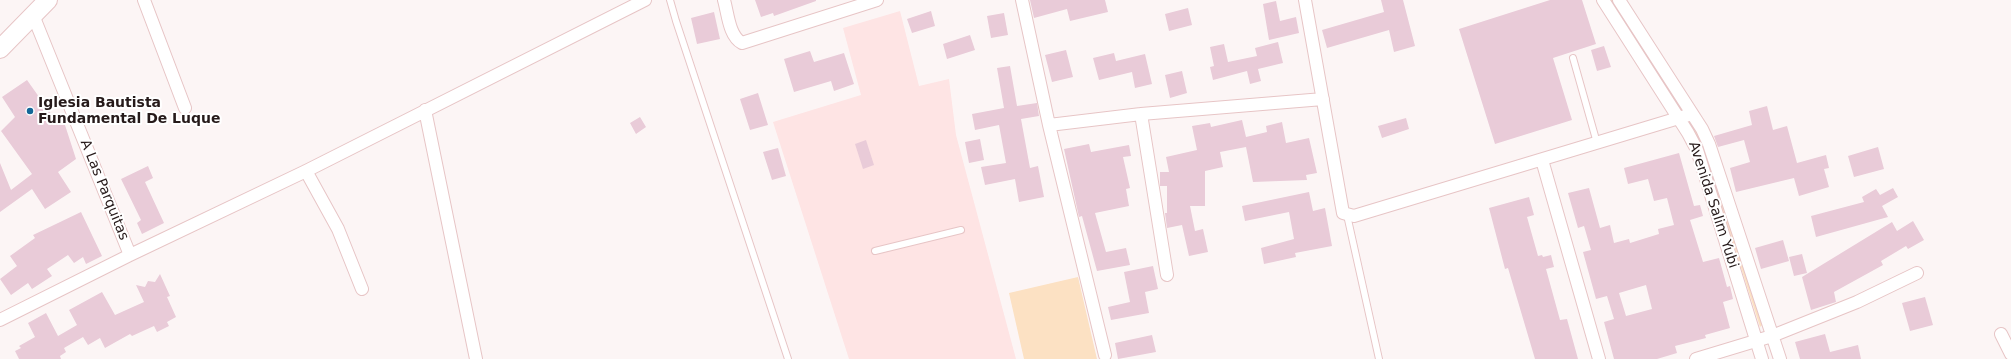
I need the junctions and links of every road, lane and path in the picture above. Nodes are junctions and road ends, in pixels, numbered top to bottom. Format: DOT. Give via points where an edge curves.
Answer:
graph roads {
  1 [pos="48,0"];
  2 [pos="144,0"];
  3 [pos="645,0"];
  4 [pos="670,0"];
  5 [pos="724,0"];
  6 [pos="877,0"];
  7 [pos="1022,0"];
  8 [pos="1305,0"];
  9 [pos="1603,0"];
  10 [pos="1619,0"];
  11 [pos="33,15"];
  12 [pos="0,49"];
  13 [pos="1573,58"];
  14 [pos="1323,99"];
  15 [pos="185,108"];
  16 [pos="425,110"];
  17 [pos="1141,114"];
  18 [pos="1692,114"];
  19 [pos="1679,118"];
  20 [pos="1049,125"];
  21 [pos="1597,143"];
  22 [pos="1542,160"];
  23 [pos="306,171"];
  24 [pos="1347,215"];
  25 [pos="961,230"];
  26 [pos="875,251"];
  27 [pos="130,255"];
  28 [pos="1916,273"];
  29 [pos="1167,275"];
  30 [pos="362,289"];
  31 [pos="0,320"];
  32 [pos="2001,334"];
  33 [pos="1772,336"];
  34 [pos="1757,341"];
  35 [pos="2011,354"];
  36 [pos="1105,355"];
  37 [pos="476,359"];
  38 [pos="788,359"];
  39 [pos="1379,359"];
  40 [pos="1599,359"];
  41 [pos="1696,359"];
  42 [pos="1762,359"];
  43 [pos="1780,359"];
  1 -- 11 [label="main road"];
  2 -- 15 [label="street"];
  3 -- 16 [label="street"];
  4 -- 38 [label="lane"];
  5 -- 6 [label="street" via="733,34 742,44"];
  7 -- 20 [label="street"];
  8 -- 14 [label="street"];
  9 -- 19 [label="street, Avenida Salim Yubi"];
  10 -- 18 [label="street, Avenida Salim Yubi"];
  11 -- 12 [label="main road"];
  11 -- 27 [label="street, A Las Parquitas"];
  13 -- 21 [label="lane"];
  14 -- 17 [label="street"];
  14 -- 24 [label="street" via="1343,213"];
  16 -- 23 [label="street"];
  16 -- 37 [label="street"];
  17 -- 20 [label="street"];
  17 -- 29 [label="street"];
  18 -- 19 [label="street"];
  18 -- 33 [label="street, Avenida Salim Yubi" via="1709,144"];
  19 -- 21 [label="street"];
  19 -- 34 [label="street, Avenida Salim Yubi" via="1697,150"];
  20 -- 36 [label="street"];
  21 -- 22 [label="street"];
  22 -- 24 [label="street" via="1354,216"];
  22 -- 40 [label="street"];
  23 -- 27 [label="street"];
  23 -- 30 [label="street" via="338,229"];
  24 -- 39 [label="lane"];
  25 -- 26 [label="lane"];
  27 -- 31 [label="street"];
  28 -- 33 [label="street" via="1857,302"];
  32 -- 35 [label="street"];
  33 -- 34 [label="street"];
  33 -- 43 [label="street, Avenida Salim Yubi"];
  34 -- 41 [label="street"];
  34 -- 42 [label="street, Avenida Salim Yubi"];
}
